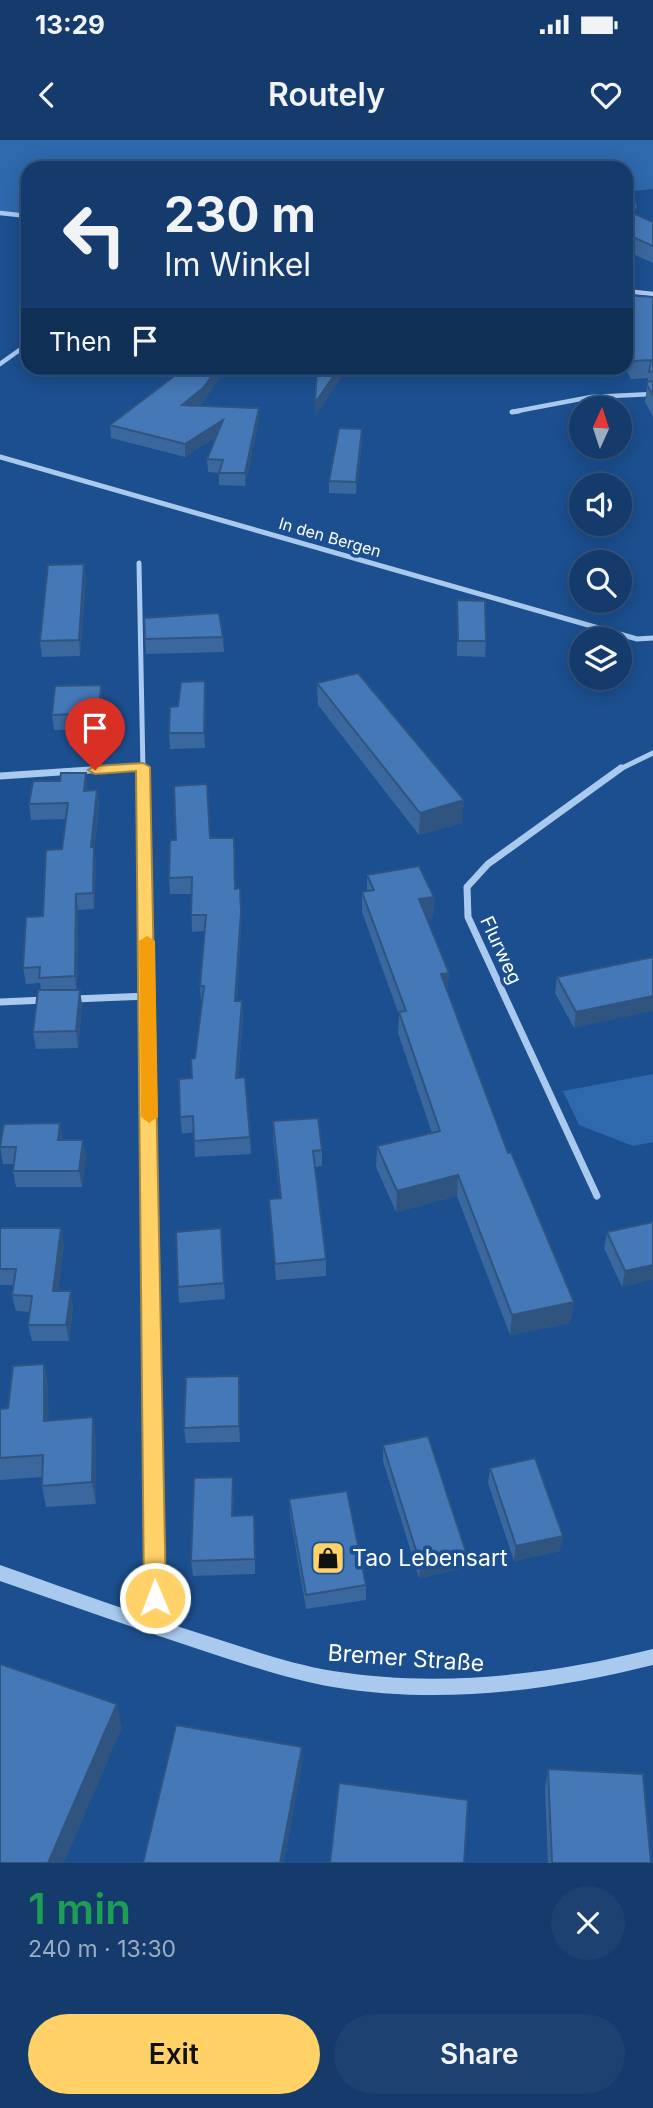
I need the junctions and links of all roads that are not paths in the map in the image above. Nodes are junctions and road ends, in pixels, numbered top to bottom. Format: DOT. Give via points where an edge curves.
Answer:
graph roads {
  1 [pos="0,213"];
  2 [pos="21,215"];
  3 [pos="633,291"];
  4 [pos="653,294"];
  5 [pos="21,349"];
  6 [pos="0,364"];
  7 [pos="653,394"];
  8 [pos="512,412"];
  9 [pos="0,457"];
  10 [pos="139,563"];
  11 [pos="653,638"];
  12 [pos="653,753"];
  13 [pos="143,767"];
  14 [pos="0,776"];
  15 [pos="148,996"];
  16 [pos="67,999"];
  17 [pos="54,1000"];
  18 [pos="0,1002"];
  19 [pos="597,1196"];
  20 [pos="0,1573"];
  21 [pos="145,1623"];
  22 [pos="653,1657"];
  1 -- 2 [label="street"];
  3 -- 4 [label="street"];
  5 -- 6 [label="street"];
  7 -- 8 [label="street" via="591,397"];
  9 -- 11 [label="street, In den Bergen" via="637,639"];
  10 -- 13 [label="street"];
  12 -- 19 [label="street, Flurweg" via="624,766 488,864 467,887 468,917"];
  13 -- 14 [label="street"];
  13 -- 15 [label="street"];
  15 -- 16 [label="street"];
  15 -- 21 [label="street" via="155,1598"];
  17 -- 18 [label="street"];
  20 -- 21 [label="street, Bremer Straße"];
  21 -- 22 [label="street, Bremer Straße" via="250,1658 333,1679 419,1686 500,1687 585,1675"];
}
